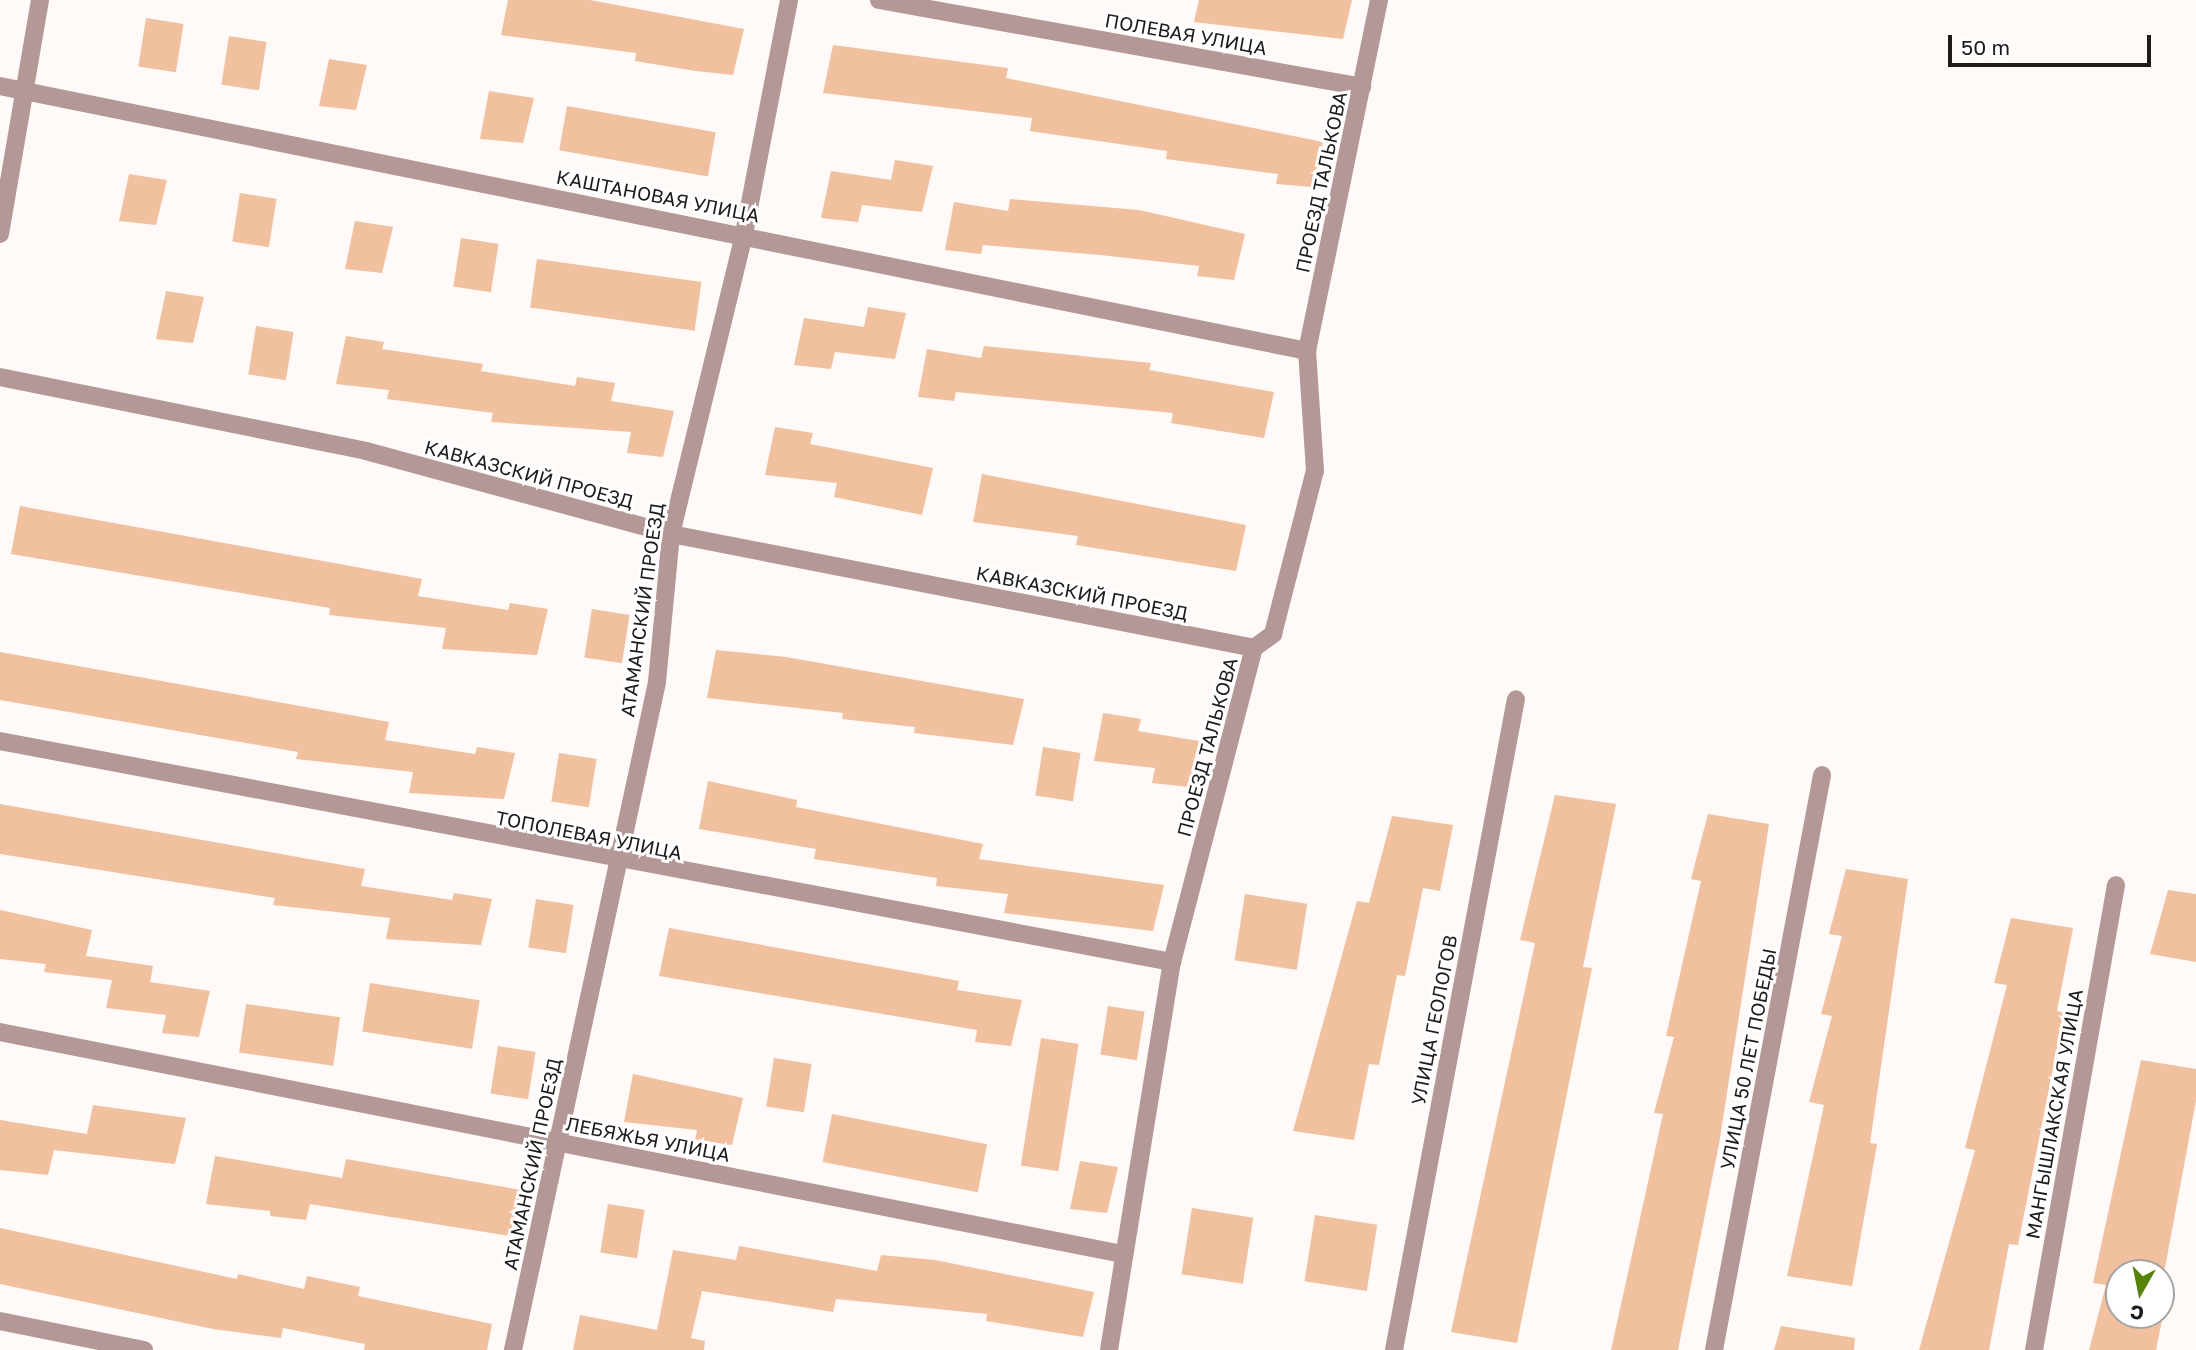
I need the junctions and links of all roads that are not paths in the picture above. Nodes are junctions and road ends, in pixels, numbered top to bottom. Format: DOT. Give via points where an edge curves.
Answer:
graph roads {
  1 [pos="40,0"];
  2 [pos="789,0"];
  3 [pos="879,0"];
  4 [pos="1379,0"];
  5 [pos="0,86"];
  6 [pos="1362,87"];
  7 [pos="21,89"];
  8 [pos="0,234"];
  9 [pos="744,234"];
  10 [pos="1307,351"];
  11 [pos="0,377"];
  12 [pos="671,534"];
  13 [pos="1254,648"];
  14 [pos="1516,699"];
  15 [pos="0,741"];
  16 [pos="1822,775"];
  17 [pos="617,862"];
  18 [pos="2116,885"];
  19 [pos="1172,962"];
  20 [pos="0,1032"];
  21 [pos="560,1143"];
  22 [pos="1122,1254"];
  23 [pos="0,1321"];
  24 [pos="144,1350"];
  25 [pos="513,1350"];
  26 [pos="1109,1350"];
  27 [pos="1394,1350"];
  28 [pos="1714,1350"];
  29 [pos="2034,1350"];
  1 -- 7 [label="street"];
  2 -- 9 [label="street, АТАМАНСКИЙ ПРОЕЗД"];
  3 -- 6 [label="street, ПОЛЕВАЯ УЛИЦА"];
  4 -- 6 [label="street, ПРОЕЗД ТАЛЬКОВА"];
  5 -- 7 [label="street, КАШТАНОВАЯ УЛИЦА"];
  6 -- 10 [label="street, ПРОЕЗД ТАЛЬКОВА"];
  7 -- 8 [label="street"];
  7 -- 9 [label="street, КАШТАНОВАЯ УЛИЦА"];
  9 -- 10 [label="street, КАШТАНОВАЯ УЛИЦА"];
  9 -- 12 [label="street, АТАМАНСКИЙ ПРОЕЗД"];
  10 -- 13 [label="street, ПРОЕЗД ТАЛЬКОВА" via="1315,471 1273,634"];
  11 -- 12 [label="street, КАВКАЗСКИЙ ПРОЕЗД" via="366,451"];
  12 -- 13 [label="street, КАВКАЗСКИЙ ПРОЕЗД"];
  12 -- 17 [label="street, АТАМАНСКИЙ ПРОЕЗД" via="657,682"];
  13 -- 19 [label="street, ПРОЕЗД ТАЛЬКОВА"];
  14 -- 27 [label="street, УЛИЦА ГЕОЛОГОВ"];
  15 -- 17 [label="street, ТОПОЛЕВАЯ УЛИЦА"];
  16 -- 28 [label="street, УЛИЦА 50 ЛЕТ ПОБЕДЫ"];
  17 -- 19 [label="street, ТОПОЛЕВАЯ УЛИЦА"];
  17 -- 21 [label="street, АТАМАНСКИЙ ПРОЕЗД"];
  18 -- 29 [label="street, МАНГЫШЛАКСКАЯ УЛИЦА"];
  19 -- 22 [label="street, ПРОЕЗД ТАЛЬКОВА"];
  20 -- 21 [label="street, ЛЕБЯЖЬЯ УЛИЦА"];
  21 -- 22 [label="street, ЛЕБЯЖЬЯ УЛИЦА"];
  21 -- 25 [label="street, АТАМАНСКИЙ ПРОЕЗД"];
  22 -- 26 [label="street, ПРОЕЗД ТАЛЬКОВА"];
  23 -- 24 [label="street"];
}
